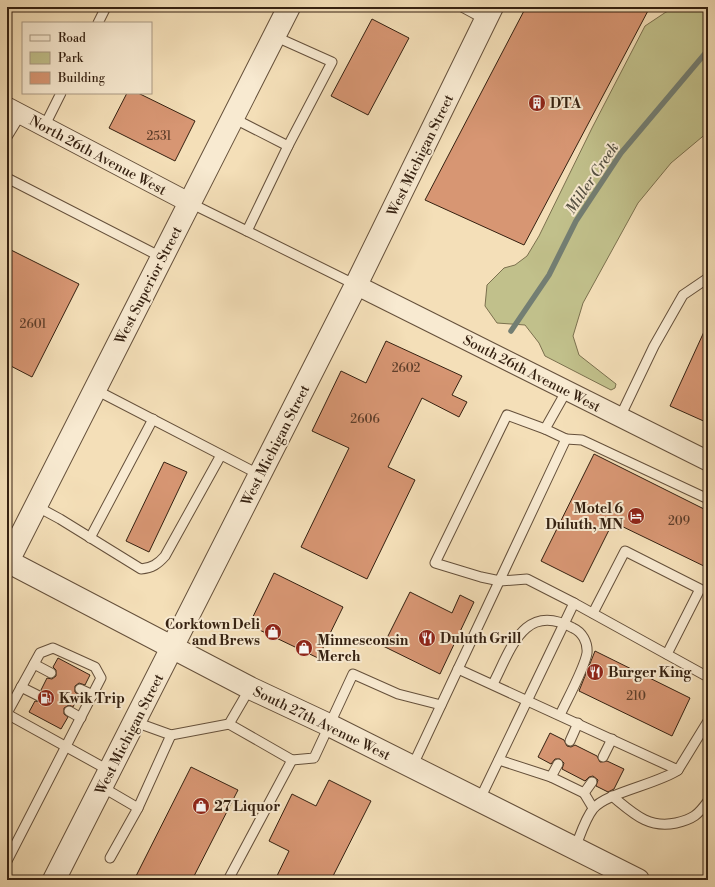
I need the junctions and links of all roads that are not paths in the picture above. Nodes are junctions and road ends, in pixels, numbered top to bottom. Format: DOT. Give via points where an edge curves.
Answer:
graph roads {
  1 [pos="106,7"];
  2 [pos="289,7"];
  3 [pos="462,7"];
  4 [pos="489,13"];
  5 [pos="98,22"];
  6 [pos="274,36"];
  7 [pos="60,94"];
  8 [pos="14,110"];
  9 [pos="233,118"];
  10 [pos="43,128"];
  11 [pos="7,137"];
  12 [pos="288,146"];
  13 [pos="7,178"];
  14 [pos="190,203"];
  15 [pos="247,231"];
  16 [pos="163,258"];
  17 [pos="708,278"];
  18 [pos="356,285"];
  19 [pos="94,389"];
  20 [pos="567,390"];
  21 [pos="620,417"];
  22 [pos="153,419"];
  23 [pos="545,429"];
  24 [pos="566,439"];
  25 [pos="221,455"];
  26 [pos="708,461"];
  27 [pos="260,475"];
  28 [pos="708,499"];
  29 [pos="35,506"];
  30 [pos="90,538"];
  31 [pos="7,562"];
  32 [pos="500,581"];
  33 [pos="574,602"];
  34 [pos="594,613"];
  35 [pos="565,623"];
  36 [pos="173,648"];
  37 [pos="667,654"];
  38 [pos="34,664"];
  39 [pos="458,669"];
  40 [pos="50,673"];
  41 [pos="708,677"];
  42 [pos="493,684"];
  43 [pos="21,687"];
  44 [pos="80,688"];
  45 [pos="250,688"];
  46 [pos="93,695"];
  47 [pos="39,696"];
  48 [pos="528,700"];
  49 [pos="442,704"];
  50 [pos="69,711"];
  51 [pos="7,713"];
  52 [pos="560,715"];
  53 [pos="81,718"];
  54 [pos="708,721"];
  55 [pos="135,722"];
  56 [pos="578,723"];
  57 [pos="229,724"];
  58 [pos="329,725"];
  59 [pos="171,735"];
  60 [pos="612,739"];
  61 [pos="570,741"];
  62 [pos="66,747"];
  63 [pos="603,757"];
  64 [pos="292,760"];
  65 [pos="499,760"];
  66 [pos="558,764"];
  67 [pos="412,767"];
  68 [pos="678,770"];
  69 [pos="551,777"];
  70 [pos="106,779"];
  71 [pos="592,782"];
  72 [pos="584,793"];
  73 [pos="612,796"];
  74 [pos="479,801"];
  75 [pos="708,801"];
  76 [pos="138,808"];
  77 [pos="593,808"];
  78 [pos="575,848"];
  79 [pos="110,858"];
  80 [pos="7,861"];
  81 [pos="54,880"];
  82 [pos="228,880"];
  83 [pos="638,880"];
  1 -- 5 [label="lane"];
  2 -- 6 [label="street, West Superior Street"];
  3 -- 4 [label="lane"];
  4 -- 18 [label="street, West Michigan Street"];
  6 -- 9 [label="street, West Superior Street"];
  6 -- 12 [label="lane" via="332,62"];
  7 -- 10 [label="lane"];
  8 -- 10 [label="street, North 26th Avenue West"];
  8 -- 11 [label="lane"];
  9 -- 12 [label="lane"];
  9 -- 14 [label="street, West Superior Street"];
  10 -- 14 [label="street, North 26th Avenue West"];
  12 -- 15 [label="lane"];
  13 -- 16 [label="lane"];
  14 -- 15 [label="lane"];
  14 -- 16 [label="street, West Superior Street"];
  15 -- 18 [label="lane"];
  16 -- 19 [label="street, West Superior Street"];
  17 -- 21 [label="lane" via="683,295 654,346"];
  18 -- 20 [label="street, South 26th Avenue West"];
  18 -- 27 [label="street, West Michigan Street"];
  19 -- 22 [label="lane"];
  19 -- 29 [label="street, West Superior Street"];
  20 -- 21 [label="street, South 26th Avenue West"];
  20 -- 23 [label="lane"];
  21 -- 26 [label="street, South 26th Avenue West"];
  22 -- 25 [label="lane"];
  22 -- 30 [label="lane"];
  23 -- 24 [label="lane"];
  23 -- 32 [label="lane" via="507,415 434,563"];
  24 -- 28 [label="lane" via="582,440"];
  24 -- 32 [label="lane"];
  25 -- 27 [label="lane"];
  25 -- 30 [label="lane" via="159,563 141,569"];
  27 -- 36 [label="street, West Michigan Street"];
  29 -- 30 [label="lane"];
  29 -- 31 [label="street, West Superior Street"];
  31 -- 36 [label="street, South 27th Avenue West"];
  32 -- 33 [label="lane" via="527,578"];
  32 -- 39 [label="lane"];
  33 -- 34 [label="lane"];
  33 -- 35 [label="lane"];
  34 -- 37 [label="lane"];
  34 -- 37 [label="lane" via="625,551 700,589"];
  35 -- 42 [label="lane" via="542,620 521,632"];
  35 -- 48 [label="lane"];
  35 -- 52 [label="lane" via="580,631 586,641 587,653"];
  36 -- 45 [label="street, South 27th Avenue West"];
  36 -- 55 [label="street, West Michigan Street"];
  37 -- 41 [label="lane"];
  38 -- 40 [label="lane"];
  38 -- 43 [label="lane"];
  38 -- 46 [label="lane" via="40,653 53,648 95,666 101,678"];
  39 -- 42 [label="lane"];
  39 -- 49 [label="lane"];
  42 -- 48 [label="lane"];
  43 -- 47 [label="lane"];
  43 -- 51 [label="lane"];
  44 -- 46 [label="lane"];
  45 -- 57 [label="lane"];
  45 -- 58 [label="street, South 27th Avenue West"];
  46 -- 53 [label="lane"];
  48 -- 52 [label="lane"];
  48 -- 65 [label="lane"];
  49 -- 58 [label="lane" via="398,694 353,674"];
  49 -- 67 [label="lane"];
  50 -- 53 [label="lane"];
  51 -- 62 [label="lane"];
  52 -- 56 [label="lane"];
  53 -- 62 [label="lane"];
  54 -- 68 [label="lane"];
  55 -- 59 [label="lane"];
  55 -- 70 [label="street, West Michigan Street"];
  56 -- 60 [label="lane"];
  56 -- 61 [label="lane"];
  57 -- 59 [label="lane"];
  57 -- 64 [label="lane"];
  58 -- 64 [label="lane" via="314,758"];
  58 -- 67 [label="street, South 27th Avenue West"];
  59 -- 76 [label="lane"];
  60 -- 63 [label="lane"];
  60 -- 68 [label="lane"];
  62 -- 70 [label="lane"];
  62 -- 80 [label="lane"];
  64 -- 82 [label="lane"];
  65 -- 69 [label="lane"];
  65 -- 74 [label="lane"];
  66 -- 69 [label="lane"];
  67 -- 74 [label="street, South 27th Avenue West"];
  68 -- 73 [label="lane" via="653,783"];
  69 -- 72 [label="lane"];
  70 -- 76 [label="lane"];
  70 -- 81 [label="street, West Michigan Street"];
  71 -- 72 [label="lane"];
  72 -- 77 [label="lane"];
  73 -- 75 [label="lane" via="642,819 662,826 698,815"];
  73 -- 77 [label="lane"];
  74 -- 78 [label="street, South 27th Avenue West"];
  76 -- 79 [label="lane"];
  77 -- 78 [label="lane"];
  78 -- 83 [label="street, South 27th Avenue West"];
}
